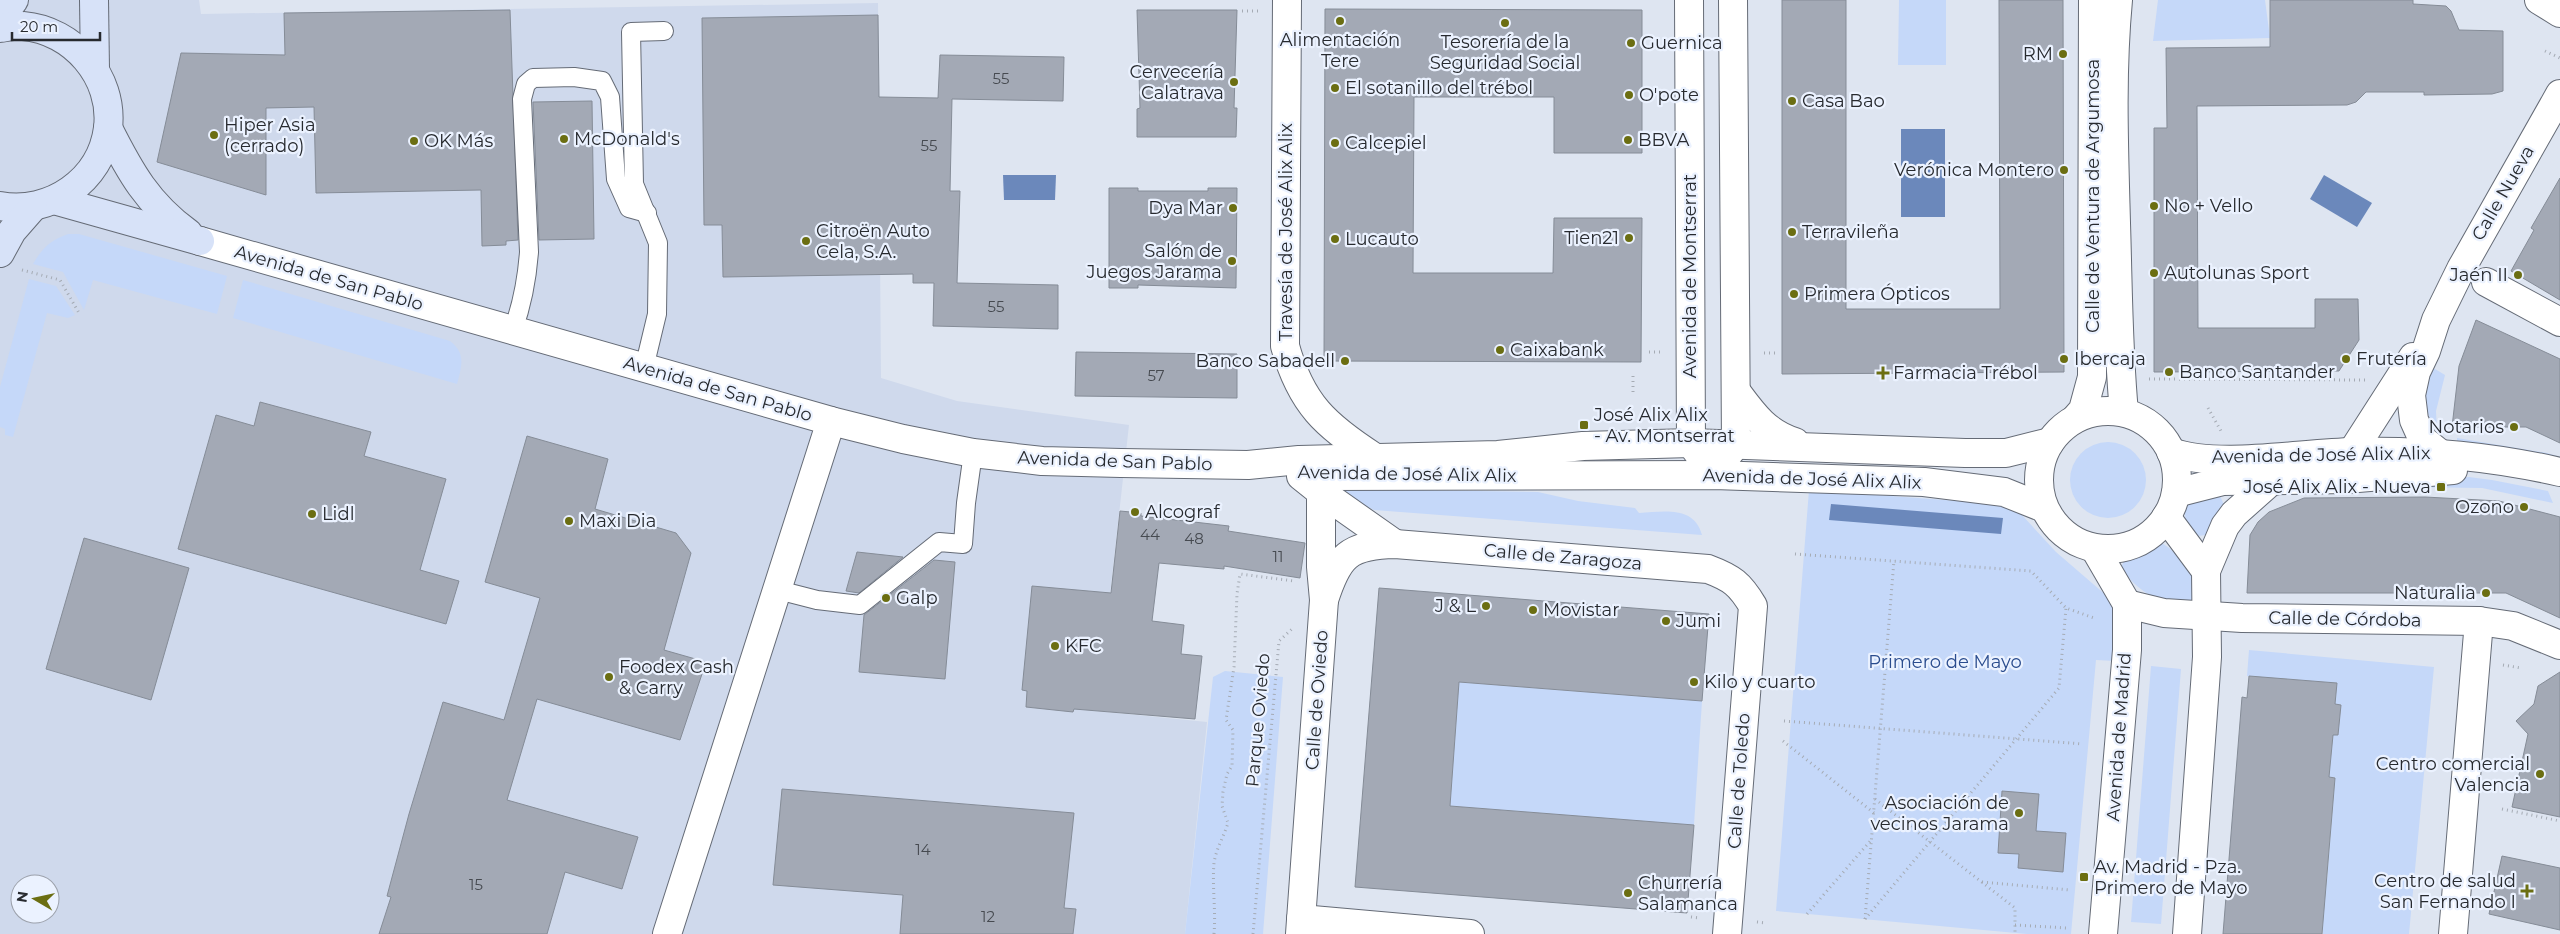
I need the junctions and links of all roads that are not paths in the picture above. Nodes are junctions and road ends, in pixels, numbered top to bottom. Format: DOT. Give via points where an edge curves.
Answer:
graph roads {
  1 [pos="14,0"];
  2 [pos="94,0"];
  3 [pos="1287,0"];
  4 [pos="1689,0"];
  5 [pos="1733,0"];
  6 [pos="2093,0"];
  7 [pos="2118,0"];
  8 [pos="2539,0"];
  9 [pos="2560,13"];
  10 [pos="0,19"];
  11 [pos="0,28"];
  12 [pos="664,32"];
  13 [pos="95,69"];
  14 [pos="2560,94"];
  15 [pos="108,128"];
  16 [pos="44,204"];
  17 [pos="0,206"];
  18 [pos="647,213"];
  19 [pos="200,241"];
  20 [pos="8,261"];
  21 [pos="2486,282"];
  22 [pos="2436,320"];
  23 [pos="2560,322"];
  24 [pos="513,330"];
  25 [pos="644,368"];
  26 [pos="1736,391"];
  27 [pos="1690,403"];
  28 [pos="2124,412"];
  29 [pos="2076,418"];
  30 [pos="831,421"];
  31 [pos="2050,442"];
  32 [pos="1691,443"];
  33 [pos="1647,444"];
  34 [pos="1736,444"];
  35 [pos="1819,447"];
  36 [pos="2171,452"];
  37 [pos="2352,452"];
  38 [pos="2438,452"];
  39 [pos="973,453"];
  40 [pos="1374,457"];
  41 [pos="1248,465"];
  42 [pos="2560,472"];
  43 [pos="1714,475"];
  44 [pos="2286,480"];
  45 [pos="1311,484"];
  46 [pos="2560,485"];
  47 [pos="2176,492"];
  48 [pos="2044,508"];
  49 [pos="2166,517"];
  50 [pos="1395,544"];
  51 [pos="2095,549"];
  52 [pos="2206,571"];
  53 [pos="1728,576"];
  54 [pos="778,590"];
  55 [pos="1324,600"];
  56 [pos="2127,604"];
  57 [pos="2207,616"];
  58 [pos="2479,621"];
  59 [pos="2560,645"];
  60 [pos="1300,926"];
  61 [pos="667,934"];
  62 [pos="1470,934"];
  63 [pos="1727,934"];
  64 [pos="2104,934"];
  65 [pos="2187,934"];
  66 [pos="2453,934"];
  1 -- 10 [label="main road"];
  2 -- 13 [label="main road"];
  3 -- 40 [label="street, Travesía de José Alix Alix" via="1285,346 1291,369 1322,419"];
  4 -- 27 [label="street, Avenida de Montserrat"];
  5 -- 26 [label="street"];
  6 -- 29 [label="street, Calle de Ventura de Argumosa" via="2092,377 2084,410"];
  7 -- 28 [label="street, Calle de Ventura de Argumosa" via="2114,73 2120,378"];
  8 -- 9 [label="street"];
  11 -- 13 [label="main road" via="22,26 51,32 76,47"];
  12 -- 18 [label="lane" via="631,32 634,184"];
  13 -- 15 [label="main road" via="106,98"];
  14 -- 22 [label="street, Calle Nueva" via="2460,269"];
  15 -- 16 [label="main road" via="102,150 91,171 74,188"];
  15 -- 19 [label="main road, Avenida de San Pablo" via="144,192 166,216"];
  16 -- 17 [label="main road, Avenida de San Pablo" via="13,208"];
  16 -- 19 [label="main road, Avenida de San Pablo"];
  16 -- 20 [label="main road" via="12,231"];
  18 -- 24 [label="lane" via="629,208 616,179 610,97 602,81 574,77 533,78 526,84 522,99 529,252 521,308"];
  18 -- 25 [label="lane" via="658,243 657,314"];
  19 -- 24 [label="street, Avenida de San Pablo"];
  21 -- 23 [label="street"];
  22 -- 37 [label="street, Calle Nueva"];
  22 -- 38 [label="street, Calle Nueva" via="2416,372 2411,395 2414,420 2420,434"];
  24 -- 25 [label="street, Avenida de San Pablo"];
  25 -- 30 [label="street, Avenida de San Pablo"];
  26 -- 34 [label="street"];
  26 -- 35 [label="street, Avenida de José Alix Alix" via="1762,425 1780,437"];
  27 -- 32 [label="street, Avenida de Montserrat"];
  27 -- 33 [label="street" via="1678,422"];
  28 -- 29 [label="street" via="2103,411"];
  28 -- 36 [label="street" via="2157,431"];
  29 -- 31 [label="street"];
  30 -- 39 [label="street, Avenida de San Pablo"];
  30 -- 54 [label="street"];
  31 -- 35 [label="street, Avenida de José Alix Alix" via="2006,453"];
  31 -- 48 [label="street" via="2040,462 2038,485"];
  32 -- 33 [label="street, Avenida de José Alix Alix"];
  32 -- 34 [label="street, Avenida de José Alix Alix"];
  32 -- 43 [label="street"];
  33 -- 40 [label="street, Avenida de José Alix Alix" via="1583,446 1498,455"];
  34 -- 35 [label="street, Avenida de José Alix Alix"];
  34 -- 43 [label="street"];
  36 -- 37 [label="street, Avenida de José Alix Alix" via="2222,460"];
  36 -- 47 [label="street" via="2177,472"];
  37 -- 38 [label="street, Avenida de José Alix Alix"];
  37 -- 44 [label="street, Calle Nueva" via="2331,466"];
  38 -- 42 [label="street, Avenida de José Alix Alix"];
  39 -- 41 [label="street, Avenida de San Pablo" via="1042,460"];
  39 -- 54 [label="lane" via="963,544 939,542 860,605 817,600"];
  40 -- 41 [label="street, Avenida de José Alix Alix"];
  41 -- 45 [label="street, Avenida de José Alix Alix"];
  43 -- 45 [label="street, Avenida de José Alix Alix"];
  43 -- 48 [label="street, Avenida de José Alix Alix" via="1958,485 2004,492"];
  44 -- 46 [label="street, Avenida de José Alix Alix" via="2485,470"];
  44 -- 47 [label="street, Avenida de José Alix Alix" via="2223,482"];
  44 -- 52 [label="street" via="2270,482 2234,514 2220,534"];
  45 -- 50 [label="street"];
  45 -- 55 [label="street, Calle de Oviedo"];
  47 -- 49 [label="street"];
  48 -- 51 [label="street" via="2063,534"];
  49 -- 51 [label="street" via="2146,538 2123,548"];
  49 -- 52 [label="street"];
  50 -- 53 [label="street, Calle de Zaragoza" via="1708,569"];
  50 -- 55 [label="street, Calle de Zaragoza" via="1370,544 1352,551 1337,566"];
  51 -- 56 [label="street"];
  52 -- 57 [label="street"];
  53 -- 63 [label="street, Calle de Toledo" via="1743,589 1753,606"];
  54 -- 61 [label="street"];
  55 -- 60 [label="street, Calle de Oviedo"];
  56 -- 57 [label="street, Calle de Córdoba"];
  56 -- 64 [label="street, Avenida de Madrid"];
  57 -- 58 [label="street, Calle de Córdoba"];
  57 -- 65 [label="street" via="2207,657"];
  58 -- 59 [label="street, Calle de Córdoba" via="2513,626"];
  58 -- 66 [label="street"];
  60 -- 62 [label="street"];
}
